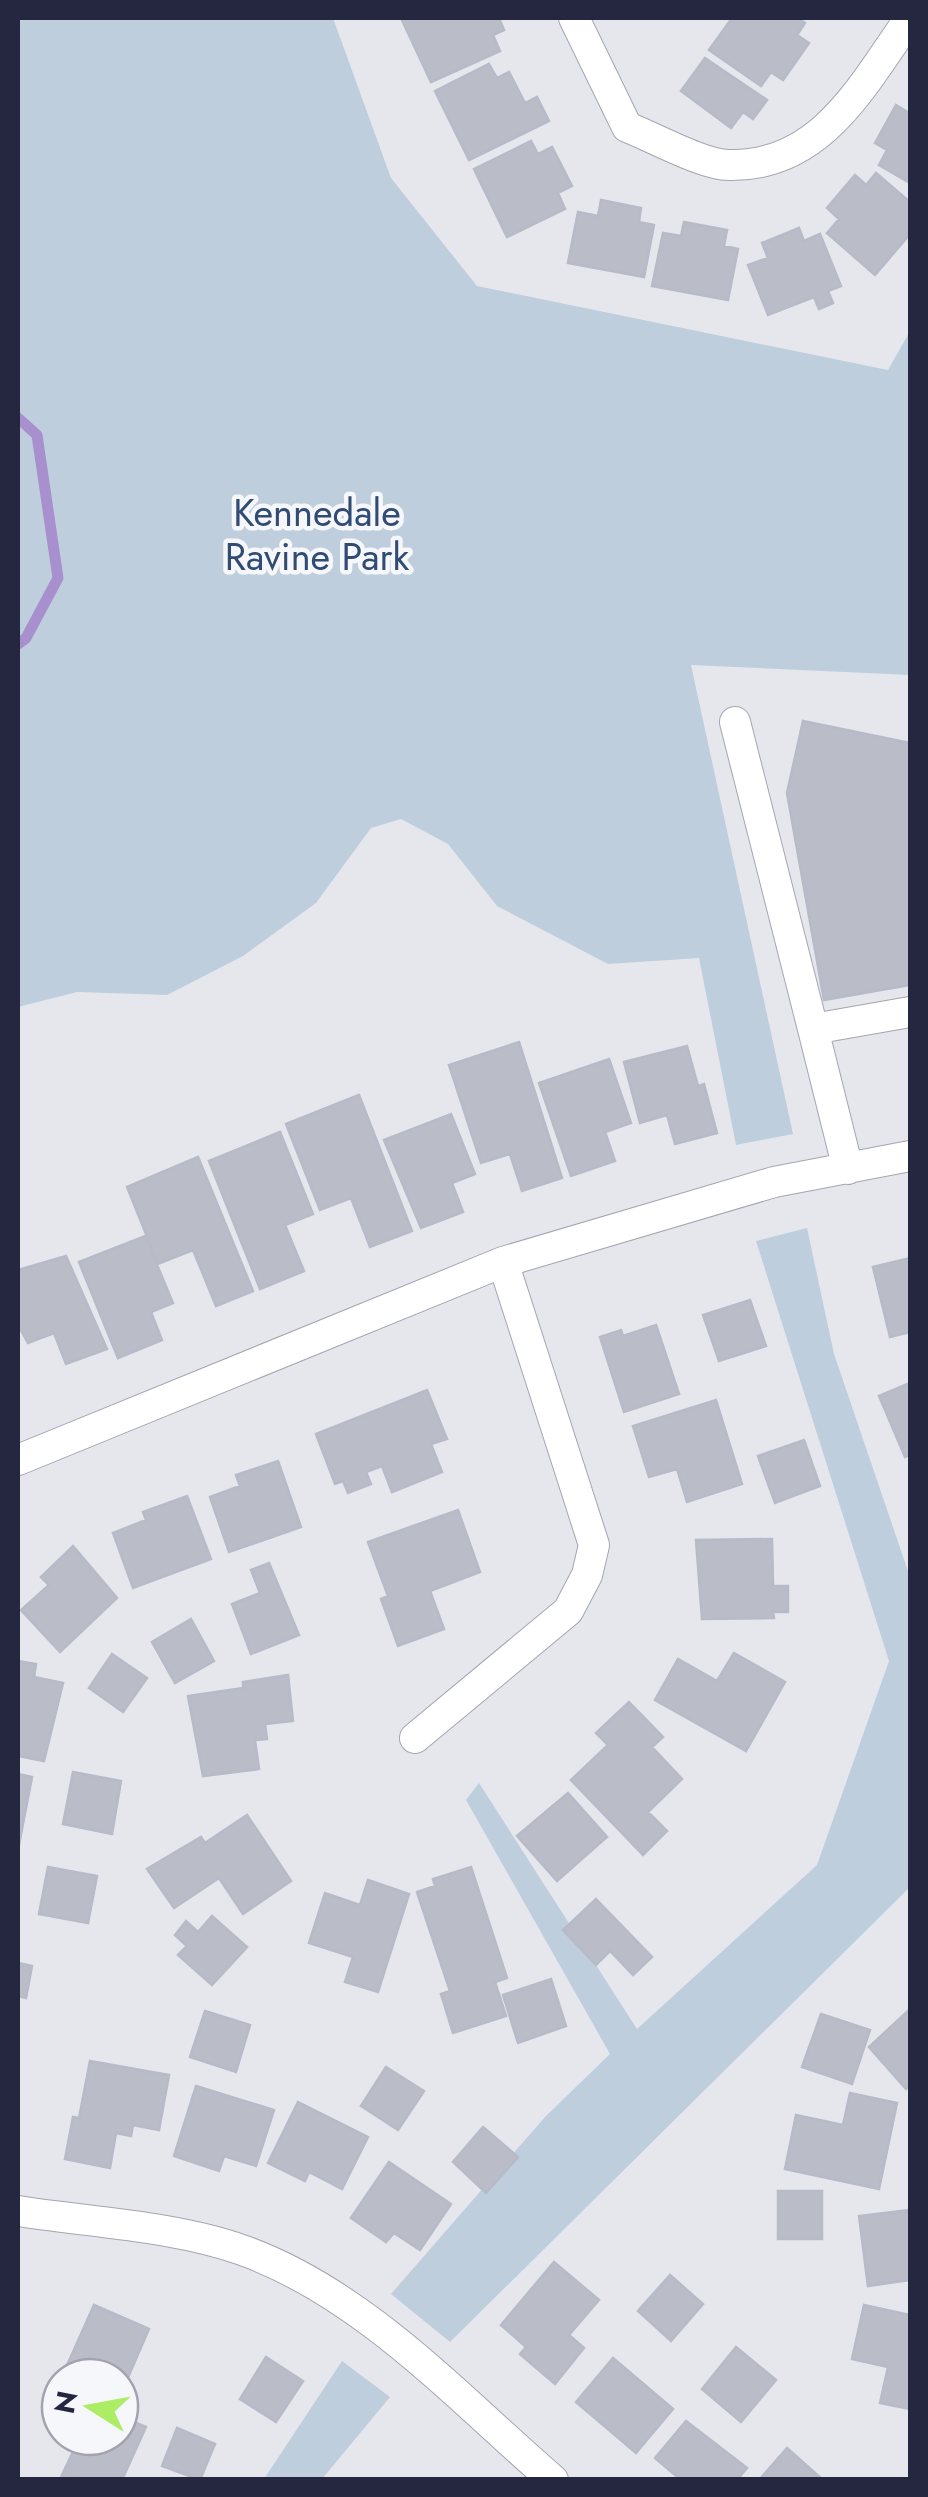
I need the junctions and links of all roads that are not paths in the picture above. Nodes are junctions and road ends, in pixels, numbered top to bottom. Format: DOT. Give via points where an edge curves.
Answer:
graph roads {
  1 [pos="574,18"];
  2 [pos="910,18"];
  3 [pos="735,722"];
  4 [pos="910,1012"];
  5 [pos="813,1029"];
  6 [pos="910,1156"];
  7 [pos="848,1169"];
  8 [pos="502,1262"];
  9 [pos="18,1460"];
  10 [pos="415,1738"];
  11 [pos="18,2211"];
  12 [pos="552,2480"];
  1 -- 2 [label="street" via="628,127 726,166 794,154 837,120"];
  3 -- 5 [label="street"];
  4 -- 5 [label="street"];
  5 -- 7 [label="street"];
  6 -- 7 [label="street"];
  7 -- 8 [label="street" via="774,1182"];
  8 -- 9 [label="street"];
  8 -- 10 [label="street" via="594,1545 568,1611"];
  11 -- 12 [label="street" via="219,2243 295,2273 344,2302"];
}
